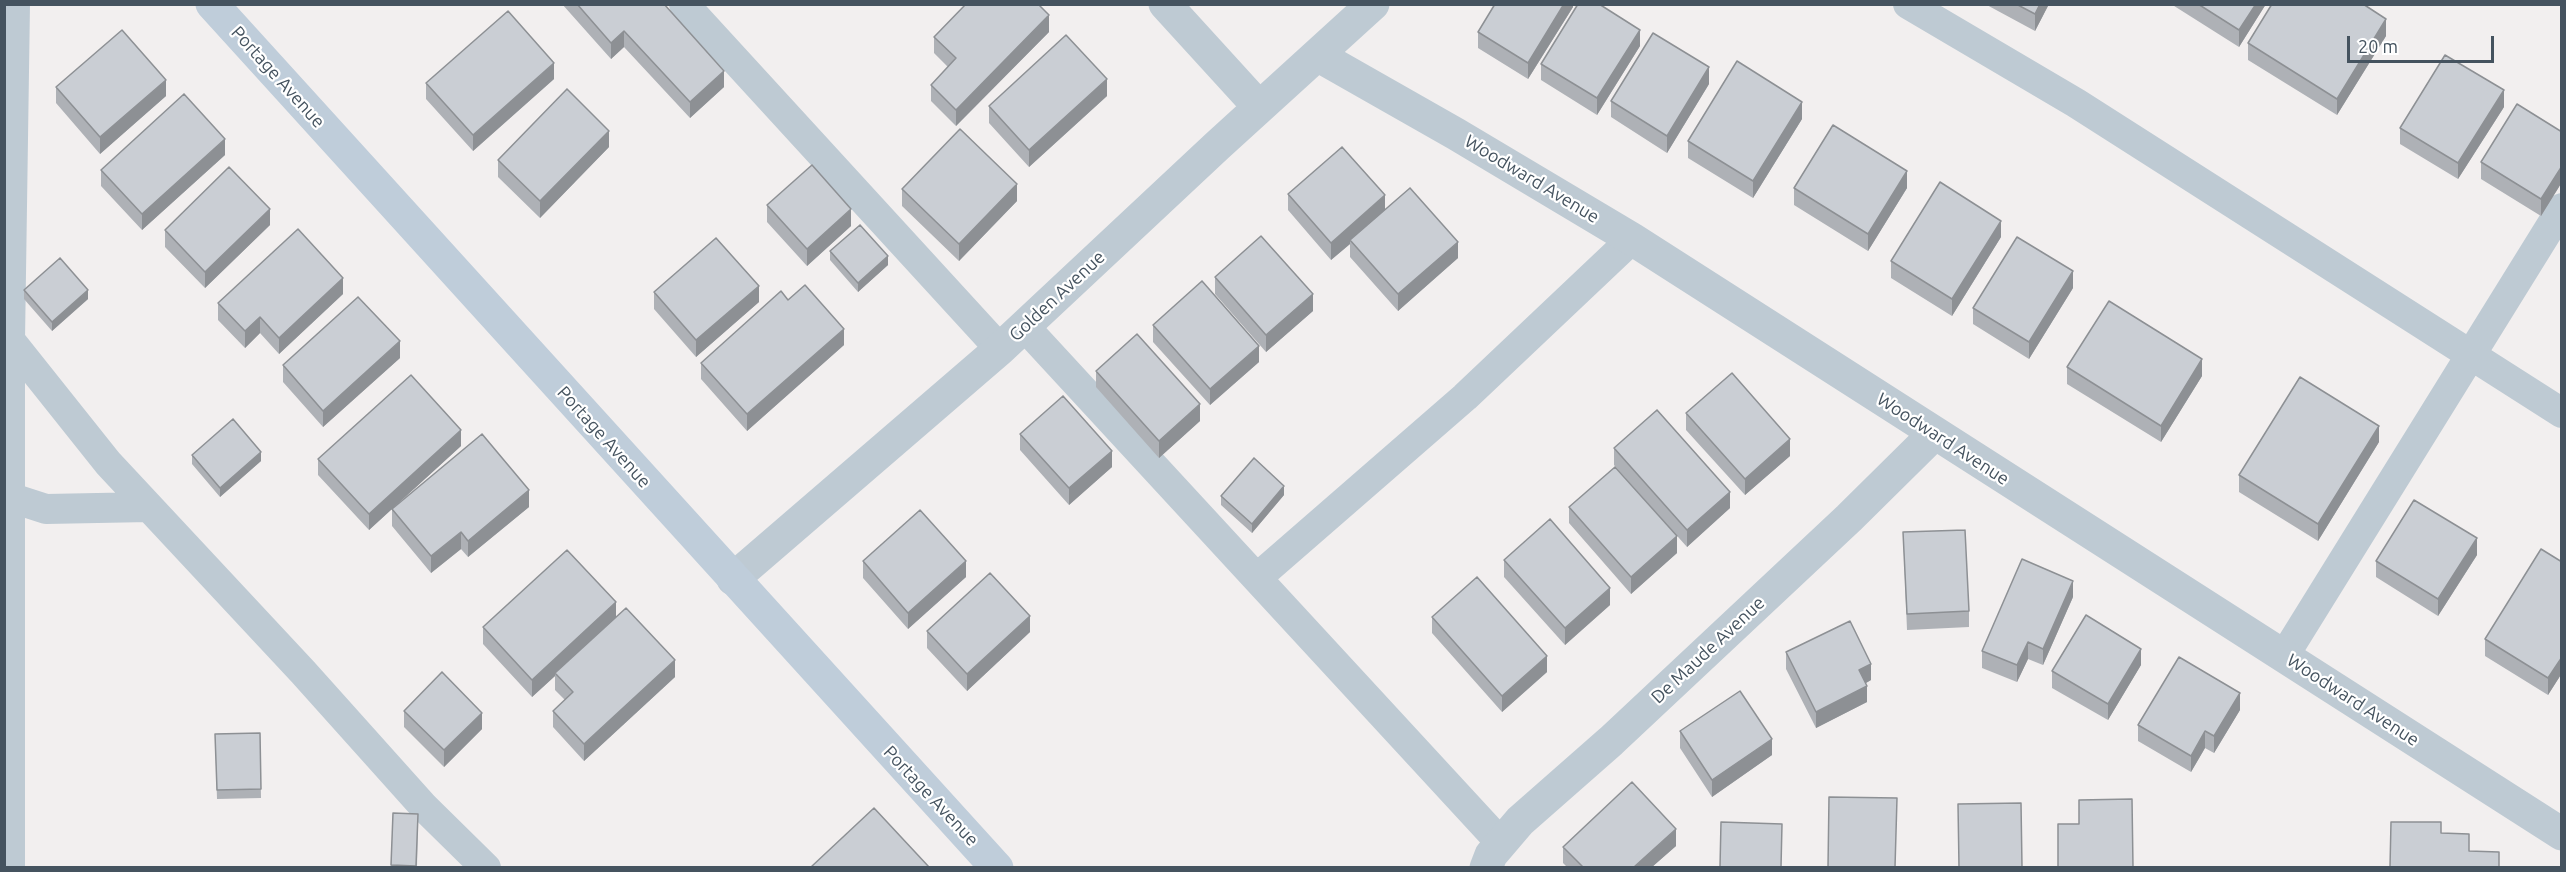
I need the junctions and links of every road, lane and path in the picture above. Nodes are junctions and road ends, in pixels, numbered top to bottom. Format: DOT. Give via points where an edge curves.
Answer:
graph roads {
  1 [pos="15,4"];
  2 [pos="212,4"];
  3 [pos="684,4"];
  4 [pos="1165,4"];
  5 [pos="1373,4"];
  6 [pos="1908,4"];
  7 [pos="1317,55"];
  8 [pos="1260,107"];
  9 [pos="2562,208"];
  10 [pos="1632,239"];
  11 [pos="1024,326"];
  12 [pos="10,340"];
  13 [pos="1000,349"];
  14 [pos="2470,356"];
  15 [pos="2562,413"];
  16 [pos="1934,434"];
  17 [pos="8,498"];
  18 [pos="149,507"];
  19 [pos="1258,578"];
  20 [pos="733,579"];
  21 [pos="2284,656"];
  22 [pos="2562,834"];
  23 [pos="1493,855"];
  24 [pos="10,867"];
  25 [pos="486,867"];
  26 [pos="998,867"];
  1 -- 12 [label="lane"];
  2 -- 20 [label="main road, Portage Avenue"];
  3 -- 13 [label="lane"];
  4 -- 8 [label="street"];
  5 -- 7 [label="street, Golden Avenue"];
  6 -- 14 [label="lane" via="2076,104"];
  7 -- 8 [label="street, Golden Avenue"];
  7 -- 10 [label="street, Woodward Avenue"];
  8 -- 11 [label="street, Golden Avenue"];
  9 -- 14 [label="lane"];
  10 -- 16 [label="street, Woodward Avenue"];
  10 -- 19 [label="lane" via="1465,397"];
  11 -- 13 [label="street, Golden Avenue"];
  11 -- 19 [label="lane"];
  12 -- 17 [label="lane"];
  12 -- 18 [label="lane" via="108,463"];
  13 -- 20 [label="street, Golden Avenue"];
  14 -- 15 [label="lane"];
  14 -- 21 [label="lane"];
  16 -- 21 [label="street, Woodward Avenue"];
  16 -- 23 [label="street, De Maude Avenue" via="1611,741 1520,821"];
  17 -- 18 [label="lane" via="46,509"];
  17 -- 24 [label="lane"];
  18 -- 25 [label="lane" via="424,807"];
  19 -- 23 [label="lane"];
  20 -- 26 [label="main road, Portage Avenue"];
  21 -- 22 [label="street, Woodward Avenue"];
}
